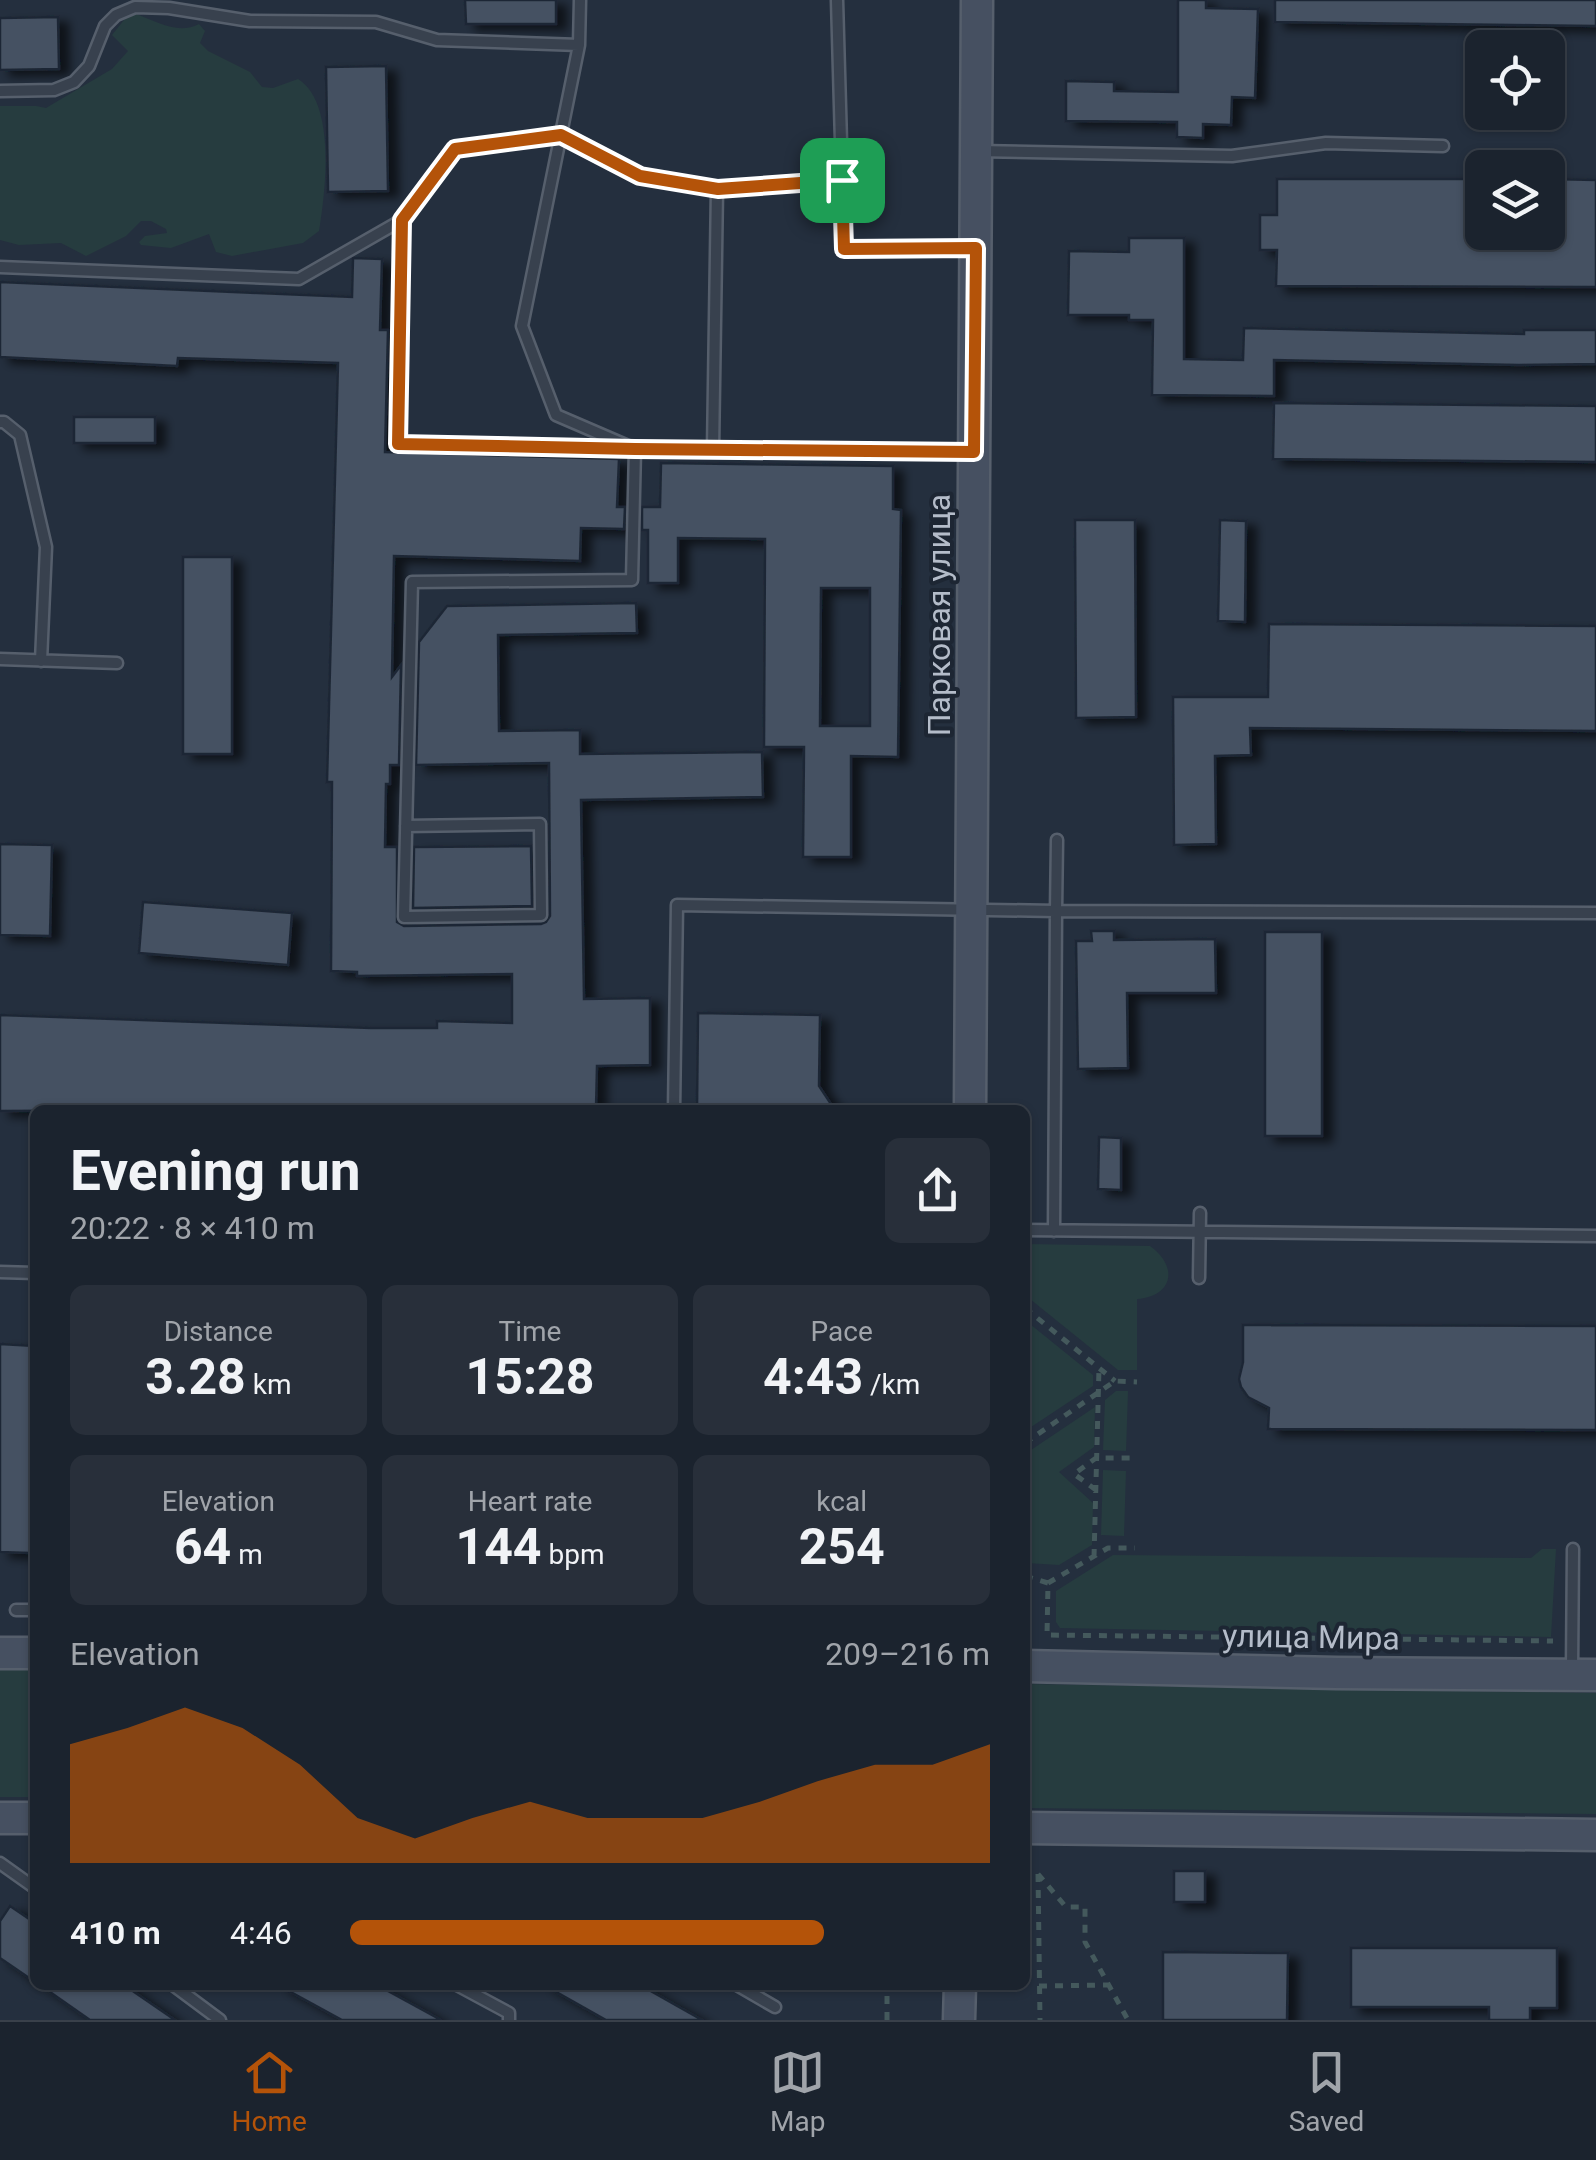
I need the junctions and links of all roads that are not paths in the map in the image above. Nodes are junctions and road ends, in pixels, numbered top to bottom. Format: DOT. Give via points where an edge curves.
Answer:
graph roads {
  1 [pos="580,0"];
  2 [pos="837,0"];
  3 [pos="977,0"];
  4 [pos="579,45"];
  5 [pos="0,91"];
  6 [pos="561,135"];
  7 [pos="1443,146"];
  8 [pos="976,151"];
  9 [pos="842,180"];
  10 [pos="718,189"];
  11 [pos="402,220"];
  12 [pos="976,248"];
  13 [pos="0,267"];
  14 [pos="0,422"];
  15 [pos="635,449"];
  16 [pos="713,450"];
  17 [pos="974,452"];
  18 [pos="0,659"];
  19 [pos="41,660"];
  20 [pos="117,663"];
  21 [pos="406,826"];
  22 [pos="1057,840"];
  23 [pos="972,910"];
  24 [pos="1056,911"];
  25 [pos="1596,913"];
  26 [pos="674,1105"];
  27 [pos="970,1105"];
  28 [pos="1200,1213"];
  29 [pos="1030,1230"];
  30 [pos="1054,1231"];
  31 [pos="1199,1233"];
  32 [pos="1596,1236"];
  33 [pos="0,1272"];
  34 [pos="30,1273"];
  35 [pos="1199,1278"];
  36 [pos="1573,1549"];
  37 [pos="16,1610"];
  38 [pos="30,1610"];
  39 [pos="0,1653"];
  40 [pos="30,1653"];
  41 [pos="1030,1666"];
  42 [pos="1584,1675"];
  43 [pos="0,1818"];
  44 [pos="30,1818"];
  45 [pos="1030,1828"];
  46 [pos="1596,1835"];
  47 [pos="0,1863"];
  48 [pos="30,1884"];
  49 [pos="181,1990"];
  50 [pos="466,1990"];
  51 [pos="746,1990"];
  52 [pos="960,1990"];
  53 [pos="774,2007"];
  54 [pos="220,2020"];
  55 [pos="509,2020"];
  56 [pos="960,2020"];
  1 -- 4 [label="lane"];
  2 -- 9 [label="lane"];
  3 -- 8 [label="main road, Парковая улица"];
  4 -- 5 [label="lane" via="437,40 376,22 250,20 135,8 105,26 89,66 74,82 54,90"];
  4 -- 6 [label="lane"];
  6 -- 10 [label="lane" via="640,176"];
  6 -- 11 [label="lane" via="455,149"];
  6 -- 15 [label="lane" via="522,326 556,415"];
  7 -- 8 [label="lane" via="1326,143 1232,156"];
  8 -- 12 [label="main road, Парковая улица"];
  9 -- 10 [label="lane"];
  9 -- 12 [label="lane" via="844,249"];
  10 -- 16 [label="lane"];
  11 -- 13 [label="lane" via="298,280"];
  11 -- 15 [label="lane" via="398,444"];
  12 -- 17 [label="main road, Парковая улица"];
  14 -- 19 [label="lane" via="20,435 46,546"];
  15 -- 16 [label="lane"];
  15 -- 21 [label="lane" via="632,580 412,582"];
  16 -- 17 [label="lane"];
  17 -- 23 [label="main road, Парковая улица"];
  18 -- 19 [label="lane"];
  19 -- 20 [label="lane"];
  21 -- 21 [label="lane" via="404,917 541,915 540,824"];
  22 -- 24 [label="lane"];
  23 -- 24 [label="lane"];
  23 -- 26 [label="lane" via="677,905"];
  23 -- 27 [label="main road, Парковая улица"];
  24 -- 25 [label="lane"];
  24 -- 30 [label="lane"];
  28 -- 31 [label="lane"];
  29 -- 30 [label="lane"];
  30 -- 31 [label="lane"];
  31 -- 32 [label="lane"];
  31 -- 35 [label="lane"];
  33 -- 34 [label="lane"];
  36 -- 42 [label="lane" via="1572,1642"];
  37 -- 38 [label="lane"];
  39 -- 40 [label="main road"];
  41 -- 42 [label="main road, улица Мира"];
  43 -- 44 [label="main road"];
  45 -- 46 [label="main road"];
  47 -- 48 [label="lane"];
  49 -- 54 [label="lane"];
  50 -- 55 [label="lane" via="509,2013"];
  51 -- 53 [label="lane"];
  52 -- 56 [label="main road"];
}
